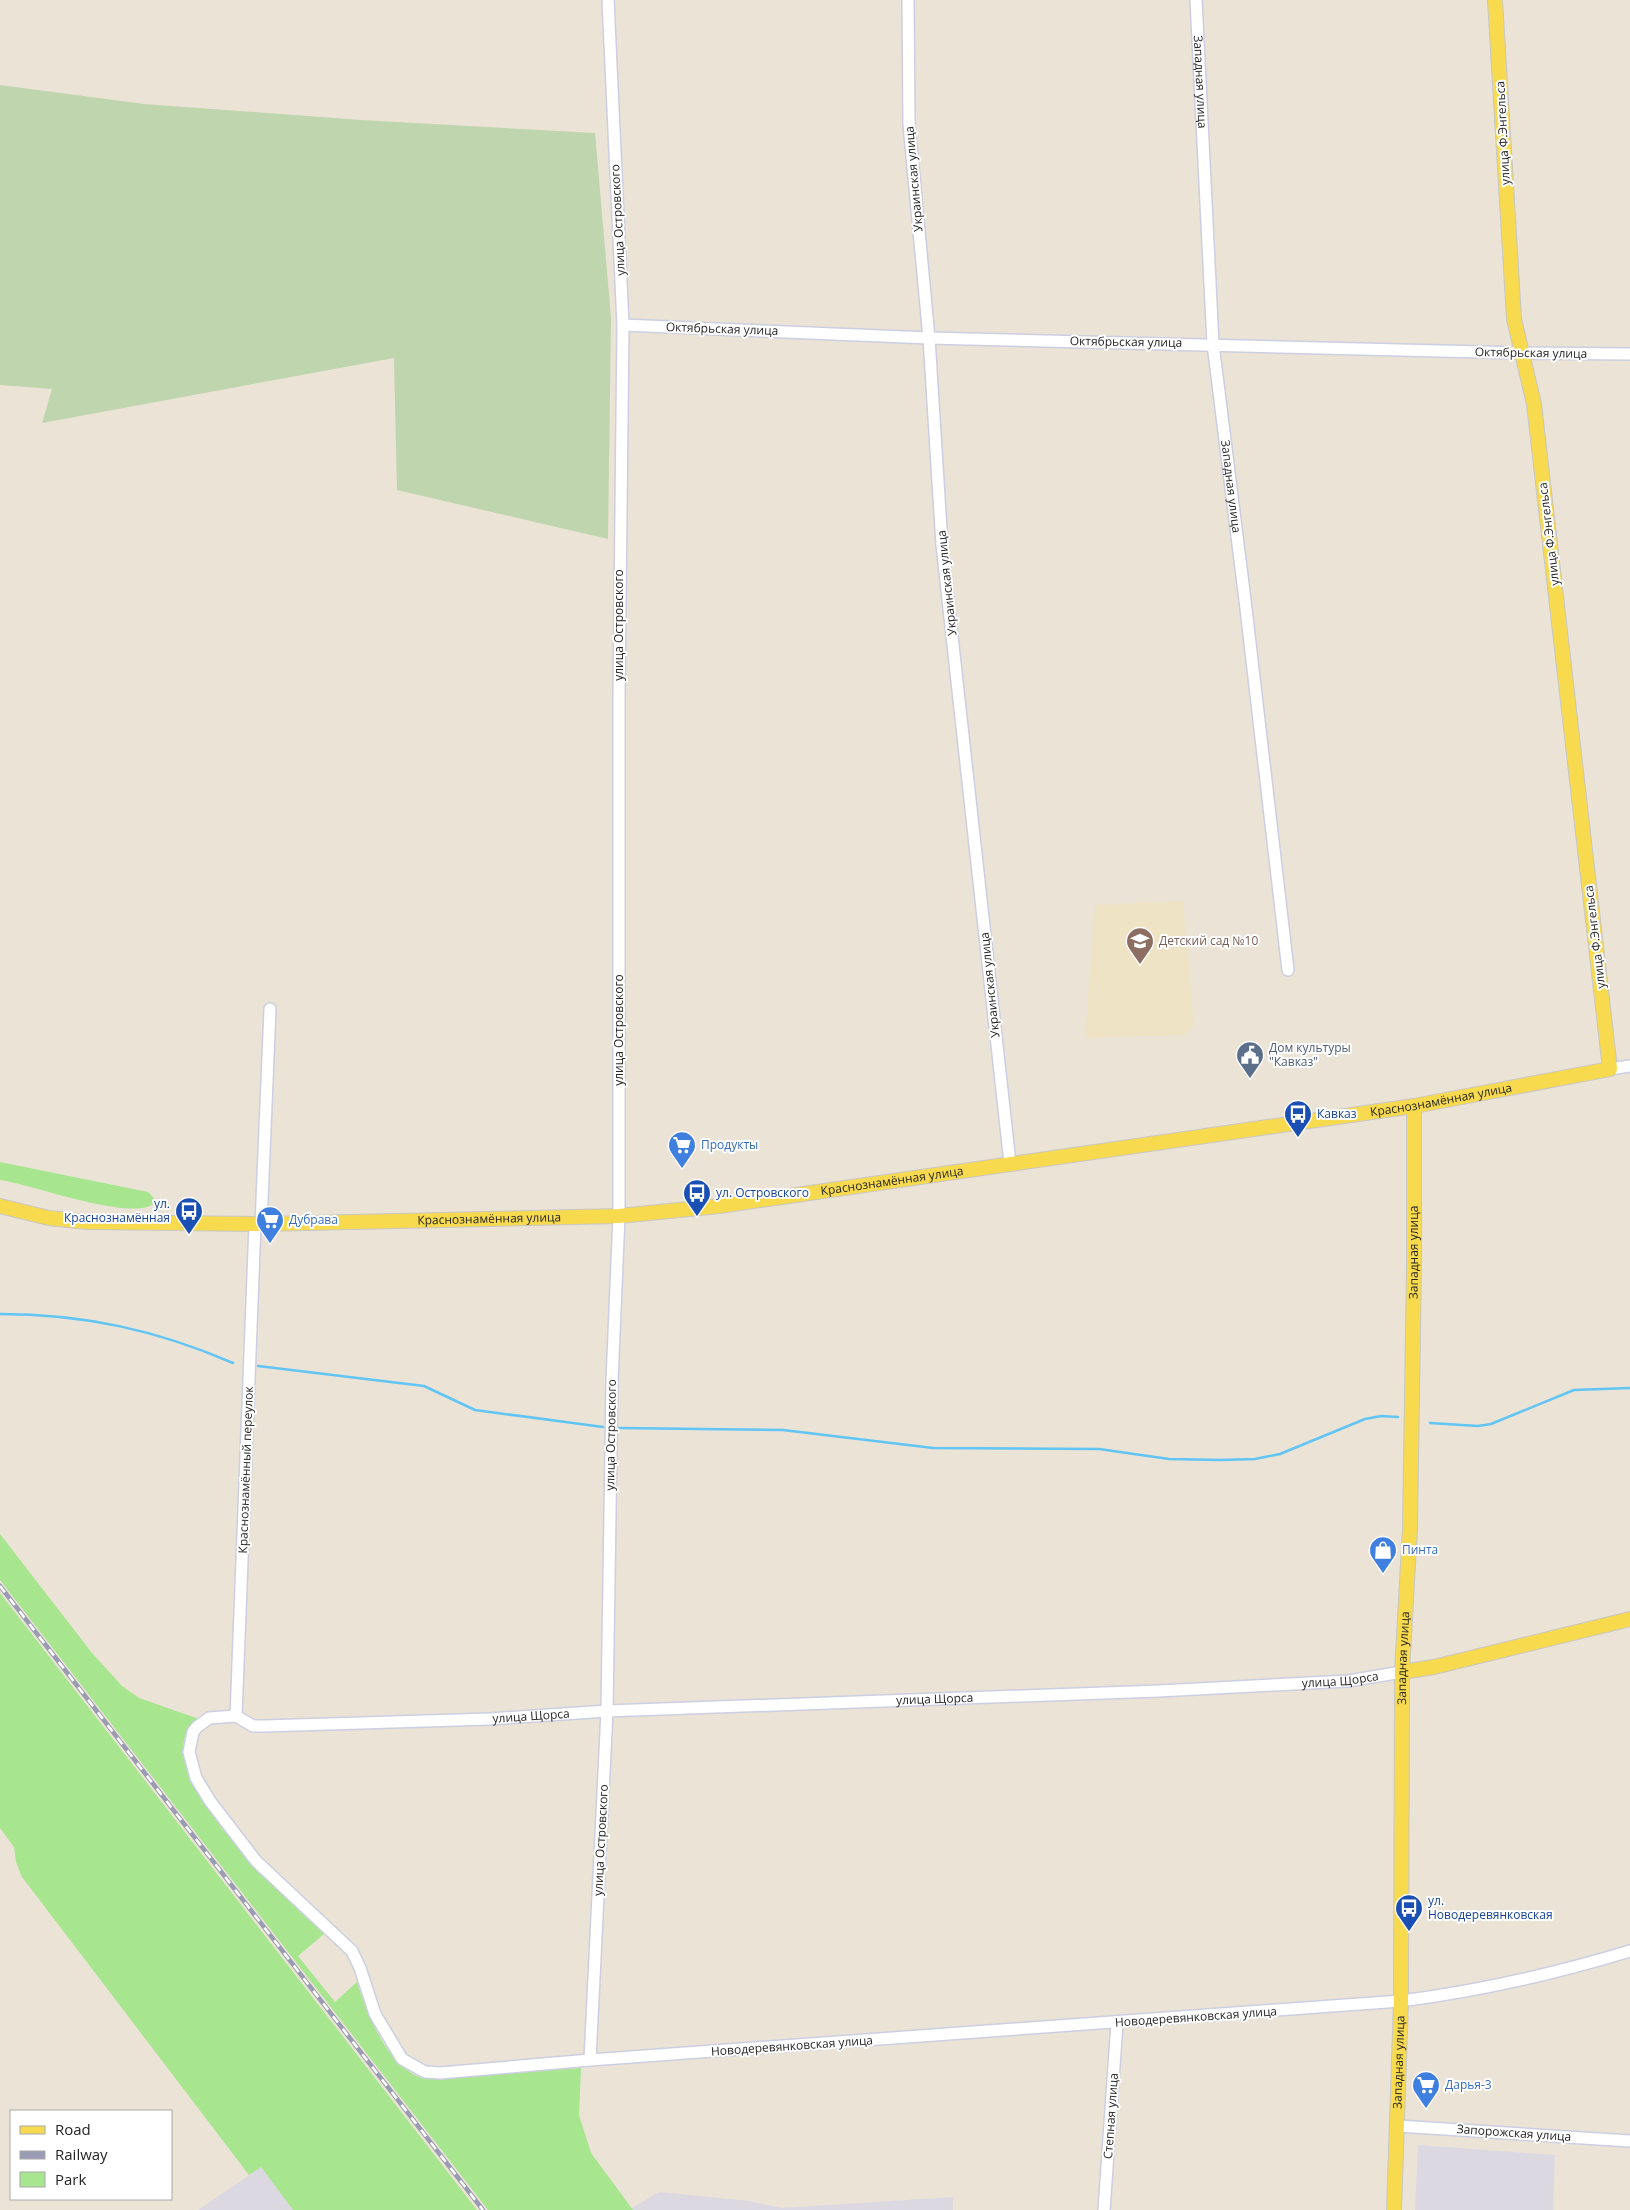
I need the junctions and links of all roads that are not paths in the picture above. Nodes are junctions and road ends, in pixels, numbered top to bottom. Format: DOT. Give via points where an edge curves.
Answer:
graph roads {
  1 [pos="608,0"];
  2 [pos="908,0"];
  3 [pos="1196,0"];
  4 [pos="1495,0"];
  5 [pos="623,325"];
  6 [pos="929,338"];
  7 [pos="1213,344"];
  8 [pos="1522,353"];
  9 [pos="1630,354"];
  10 [pos="1288,970"];
  11 [pos="270,1010"];
  12 [pos="1630,1066"];
  13 [pos="1610,1069"];
  14 [pos="1414,1106"];
  15 [pos="1010,1163"];
  16 [pos="0,1206"];
  17 [pos="619,1216"];
  18 [pos="258,1224"];
  19 [pos="1630,1619"];
  20 [pos="1402,1672"];
  21 [pos="607,1711"];
  22 [pos="236,1716"];
  23 [pos="1630,1951"];
  24 [pos="1401,2001"];
  25 [pos="1117,2023"];
  26 [pos="590,2060"];
  27 [pos="1398,2126"];
  28 [pos="1630,2141"];
  29 [pos="1104,2210"];
  30 [pos="1394,2210"];
  1 -- 5 [label="street, улица Островского"];
  2 -- 6 [label="street, Украинская улица" via="909,124"];
  3 -- 7 [label="street, Западная улица"];
  4 -- 8 [label="main road, улица Ф.Энгельса" via="1514,319"];
  5 -- 6 [label="street, Октябрьская улица"];
  5 -- 17 [label="street, улица Островского" via="619,658"];
  6 -- 7 [label="street, Октябрьская улица"];
  6 -- 15 [label="street, Украинская улица" via="942,545"];
  7 -- 8 [label="street, Октябрьская улица"];
  7 -- 10 [label="street, Западная улица"];
  8 -- 9 [label="street, Октябрьская улица"];
  8 -- 13 [label="main road, улица Ф.Энгельса" via="1534,404"];
  11 -- 18 [label="street, Краснознамённый переулок"];
  12 -- 13 [label="street, Краснознамённая улица"];
  13 -- 14 [label="main road, Краснознамённая улица"];
  14 -- 15 [label="main road, Краснознамённая улица"];
  14 -- 20 [label="main road, Западная улица" via="1410,1518"];
  15 -- 17 [label="main road, Краснознамённая улица" via="719,1206"];
  16 -- 18 [label="main road, Краснознамённая улица" via="65,1220"];
  17 -- 18 [label="main road, Краснознамённая улица"];
  17 -- 21 [label="street, улица Островского" via="612,1381"];
  18 -- 22 [label="street, Краснознамённый переулок"];
  19 -- 20 [label="main road, улица Щорса"];
  20 -- 21 [label="street, улица Щорса" via="1348,1681 1159,1691"];
  20 -- 24 [label="main road, Западная улица"];
  21 -- 22 [label="street, улица Щорса" via="264,1726 252,1726"];
  21 -- 26 [label="street, улица Островского"];
  22 -- 26 [label="street, Новодеревянковская улица" via="209,1718 193,1732 189,1752 196,1778 256,1861 352,1951 375,2014 402,2059 425,2072 440,2073"];
  23 -- 24 [label="street, Новодеревянковская улица" via="1516,1982"];
  24 -- 25 [label="street, Новодеревянковская улица"];
  24 -- 27 [label="main road, Западная улица"];
  25 -- 26 [label="street, Новодеревянковская улица"];
  25 -- 29 [label="street, Степная улица"];
  27 -- 28 [label="street, Запорожская улица"];
  27 -- 30 [label="main road, Западная улица"];
}
